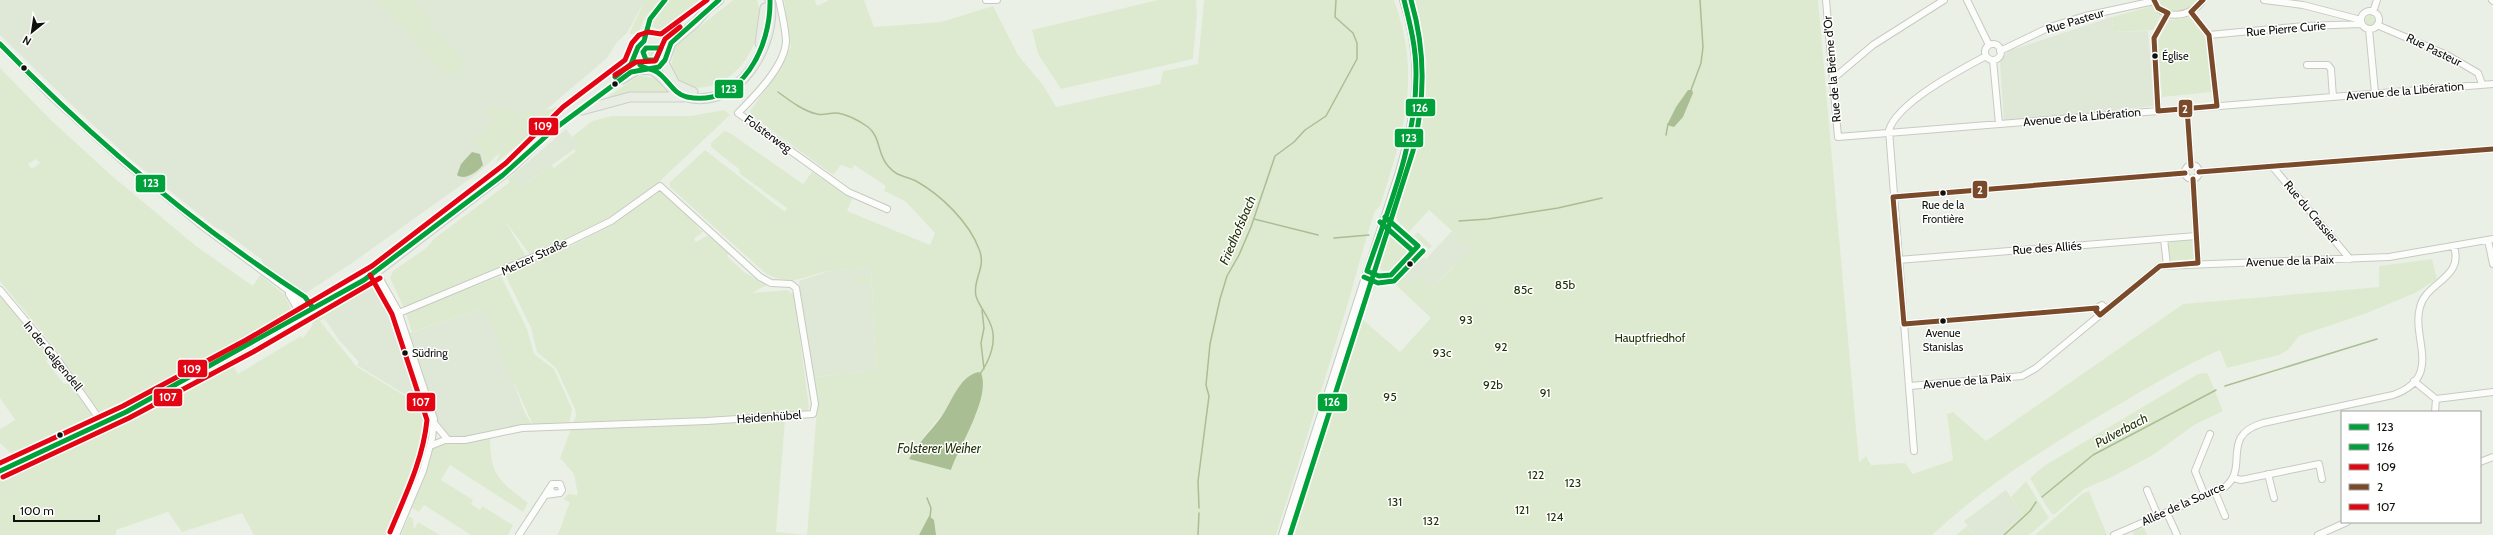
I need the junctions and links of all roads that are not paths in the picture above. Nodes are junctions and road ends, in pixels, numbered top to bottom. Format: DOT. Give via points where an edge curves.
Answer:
graph roads {
  1 [pos="665,0"];
  2 [pos="719,0"];
  3 [pos="764,0"];
  4 [pos="770,0"];
  5 [pos="779,0"];
  6 [pos="987,0"];
  7 [pos="997,0"];
  8 [pos="1404,0"];
  9 [pos="1826,0"];
  10 [pos="1944,0"];
  11 [pos="1967,0"];
  12 [pos="2203,0"];
  13 [pos="2264,0"];
  14 [pos="2377,0"];
  15 [pos="2154,1"];
  16 [pos="708,8"];
  17 [pos="2191,12"];
  18 [pos="2372,12"];
  19 [pos="2168,13"];
  20 [pos="2362,22"];
  21 [pos="2377,25"];
  22 [pos="2369,29"];
  23 [pos="2210,35"];
  24 [pos="644,41"];
  25 [pos="660,42"];
  26 [pos="0,44"];
  27 [pos="1989,45"];
  28 [pos="2000,51"];
  29 [pos="1986,56"];
  30 [pos="636,58"];
  31 [pos="665,59"];
  32 [pos="1993,60"];
  33 [pos="2307,65"];
  34 [pos="649,69"];
  35 [pos="1834,78"];
  36 [pos="2482,84"];
  37 [pos="2493,84"];
  38 [pos="2374,93"];
  39 [pos="686,97"];
  40 [pos="2333,97"];
  41 [pos="2217,106"];
  42 [pos="2187,108"];
  43 [pos="582,110"];
  44 [pos="2158,111"];
  45 [pos="1999,124"];
  46 [pos="553,130"];
  47 [pos="1888,133"];
  48 [pos="1838,137"];
  49 [pos="2493,149"];
  50 [pos="2191,166"];
  51 [pos="2272,166"];
  52 [pos="2199,172"];
  53 [pos="2185,173"];
  54 [pos="2193,179"];
  55 [pos="660,186"];
  56 [pos="1893,197"];
  57 [pos="887,209"];
  58 [pos="2196,236"];
  59 [pos="2164,239"];
  60 [pos="2490,240"];
  61 [pos="2454,247"];
  62 [pos="247,259"];
  63 [pos="2350,259"];
  64 [pos="1898,260"];
  65 [pos="2198,263"];
  66 [pos="2493,264"];
  67 [pos="2167,265"];
  68 [pos="376,272"];
  69 [pos="282,285"];
  70 [pos="0,290"];
  71 [pos="2097,308"];
  72 [pos="311,309"];
  73 [pos="2107,309"];
  74 [pos="399,313"];
  75 [pos="2100,315"];
  76 [pos="297,318"];
  77 [pos="1904,324"];
  78 [pos="2414,381"];
  79 [pos="1910,386"];
  80 [pos="2493,392"];
  81 [pos="2436,399"];
  82 [pos="2436,411"];
  83 [pos="434,423"];
  84 [pos="103,424"];
  85 [pos="2210,434"];
  86 [pos="448,440"];
  87 [pos="430,446"];
  88 [pos="1914,451"];
  89 [pos="2493,457"];
  90 [pos="2481,462"];
  91 [pos="0,472"];
  92 [pos="2268,474"];
  93 [pos="2233,478"];
  94 [pos="2322,479"];
  95 [pos="551,486"];
  96 [pos="2148,490"];
  97 [pos="2214,492"];
  98 [pos="553,493"];
  99 [pos="544,495"];
  100 [pos="2205,496"];
  101 [pos="2274,498"];
  102 [pos="2167,513"];
  103 [pos="2158,516"];
  104 [pos="2225,516"];
  105 [pos="2345,523"];
  106 [pos="2333,528"];
  107 [pos="396,535"];
  108 [pos="520,535"];
  109 [pos="1283,535"];
  110 [pos="2114,535"];
  111 [pos="2176,535"];
  112 [pos="2318,535"];
  113 [pos="2332,535"];
  1 -- 24 [label="street" via="650,19"];
  2 -- 16 [label="main road"];
  3 -- 31 [label="main road" via="765,17 759,46 744,69 729,82 705,92 685,90 672,80"];
  4 -- 39 [label="main road" via="768,38 760,57 750,71 719,94 703,98"];
  5 -- 57 [label="street, Folsterweg" via="786,39 784,49 766,82 738,113 848,192"];
  6 -- 7 [label="street"];
  8 -- 109 [label="main road" via="1414,39 1417,68 1413,124 1400,172"];
  9 -- 35 [label="street, Rue de la Brême d'Or"];
  10 -- 35 [label="street" via="1872,45"];
  11 -- 27 [label="street"];
  12 -- 17 [label="street"];
  13 -- 20 [label="street" via="2304,5"];
  14 -- 18 [label="street"];
  15 -- 19 [label="street, Rue Pasteur" via="2158,8"];
  15 -- 28 [label="street, Rue Pasteur" via="2085,16 2050,27"];
  16 -- 25 [label="main road"];
  16 -- 31 [label="main road" via="671,44"];
  17 -- 19 [label="street" via="2178,15"];
  17 -- 23 [label="street"];
  18 -- 20 [label="street" via="2365,13"];
  18 -- 21 [label="street" via="2378,18"];
  19 -- 44 [label="street" via="2154,38"];
  20 -- 22 [label="street"];
  20 -- 23 [label="street, Rue Pierre Curie"];
  21 -- 22 [label="street"];
  21 -- 36 [label="street, Rue Pasteur" via="2447,55 2478,73"];
  22 -- 38 [label="street"];
  23 -- 41 [label="street"];
  24 -- 25 [label="main road" via="651,39"];
  24 -- 30 [label="main road" via="637,47"];
  25 -- 31 [label="main road" via="665,49"];
  26 -- 62 [label="street" via="125,163"];
  27 -- 28 [label="street" via="1996,45"];
  27 -- 29 [label="street" via="1985,49"];
  28 -- 32 [label="street" via="1999,57"];
  29 -- 32 [label="street"];
  29 -- 47 [label="street" via="1916,100 1894,118"];
  30 -- 34 [label="main road" via="640,65"];
  30 -- 46 [label="main road" via="568,112"];
  31 -- 34 [label="main road"];
  32 -- 45 [label="street"];
  33 -- 40 [label="street" via="2328,65"];
  34 -- 39 [label="main road" via="658,73 674,91"];
  34 -- 43 [label="main road" via="631,72"];
  35 -- 48 [label="street, Rue de la Brême d'Or"];
  36 -- 37 [label="street, Avenue de la Libération"];
  36 -- 38 [label="street, Avenue de la Libération"];
  38 -- 40 [label="street, Avenue de la Libération"];
  39 -- 43 [label="main road" via="630,97"];
  40 -- 41 [label="street, Avenue de la Libération"];
  41 -- 42 [label="street, Avenue de la Libération"];
  42 -- 44 [label="street, Avenue de la Libération"];
  42 -- 50 [label="street"];
  43 -- 46 [label="main road"];
  44 -- 45 [label="street, Avenue de la Libération"];
  45 -- 47 [label="street, Avenue de la Libération"];
  46 -- 68 [label="main road" via="511,168"];
  47 -- 48 [label="street, Avenue de la Libération"];
  47 -- 56 [label="street"];
  49 -- 51 [label="street"];
  50 -- 52 [label="street" via="2198,168"];
  50 -- 53 [label="street"];
  51 -- 52 [label="street"];
  51 -- 63 [label="street, Rue du Crassier"];
  52 -- 54 [label="street"];
  53 -- 54 [label="street"];
  53 -- 56 [label="street"];
  54 -- 58 [label="street"];
  55 -- 74 [label="street, Metzer Straße" via="611,221 560,246"];
  55 -- 86 [label="street, Heidenhübel" via="760,277 771,283 791,284 796,288 815,404 813,414 522,428 465,440"];
  56 -- 64 [label="street"];
  58 -- 59 [label="street, Rue des Alliés"];
  58 -- 65 [label="street"];
  59 -- 64 [label="street, Rue des Alliés"];
  59 -- 67 [label="street"];
  60 -- 61 [label="street, Avenue de la Paix"];
  60 -- 66 [label="street, Avenue de la Paix"];
  61 -- 63 [label="street, Avenue de la Paix" via="2389,257"];
  61 -- 78 [label="street" via="2453,268 2445,279 2427,293 2420,308 2423,361"];
  62 -- 69 [label="street"];
  62 -- 72 [label="street" via="305,298"];
  63 -- 65 [label="street, Avenue de la Paix"];
  64 -- 77 [label="street"];
  65 -- 67 [label="street, Avenue de la Paix"];
  67 -- 73 [label="street, Avenue de la Paix" via="2155,269"];
  68 -- 72 [label="main road"];
  68 -- 74 [label="street"];
  69 -- 72 [label="street"];
  69 -- 76 [label="street" via="296,306"];
  70 -- 84 [label="street, In der Galgendell" via="55,356"];
  71 -- 73 [label="street" via="2102,305"];
  71 -- 75 [label="street" via="2096,311"];
  71 -- 77 [label="street"];
  72 -- 76 [label="main road"];
  73 -- 75 [label="street, Avenue de la Paix"];
  74 -- 83 [label="street" via="432,410"];
  75 -- 79 [label="street, Avenue de la Paix" via="2036,368 2022,376"];
  76 -- 84 [label="main road"];
  77 -- 79 [label="street"];
  78 -- 81 [label="street"];
  78 -- 93 [label="street, Allée de la Source" via="2393,395 2249,428 2241,435 2237,444"];
  79 -- 88 [label="street"];
  80 -- 81 [label="street"];
  81 -- 82 [label="street"];
  83 -- 86 [label="street"];
  83 -- 87 [label="street"];
  84 -- 91 [label="main road"];
  85 -- 100 [label="street" via="2195,471"];
  86 -- 87 [label="street, Heidenhübel"];
  87 -- 107 [label="street" via="419,481"];
  89 -- 90 [label="street"];
  92 -- 93 [label="street" via="2241,480"];
  92 -- 94 [label="street" via="2320,464"];
  92 -- 101 [label="street"];
  93 -- 97 [label="street, Allée de la Source" via="2225,487"];
  95 -- 98 [label="street"];
  95 -- 98 [label="street" via="556,482 562,487 560,493"];
  95 -- 99 [label="street"];
  96 -- 103 [label="street"];
  97 -- 100 [label="street, Allée de la Source"];
  97 -- 104 [label="street"];
  98 -- 99 [label="street"];
  99 -- 108 [label="street"];
  100 -- 102 [label="street, Allée de la Source"];
  102 -- 103 [label="street, Allée de la Source"];
  102 -- 111 [label="street"];
  103 -- 110 [label="street, Allée de la Source"];
  105 -- 106 [label="street"];
  106 -- 112 [label="street"];
  106 -- 113 [label="street"];
}
